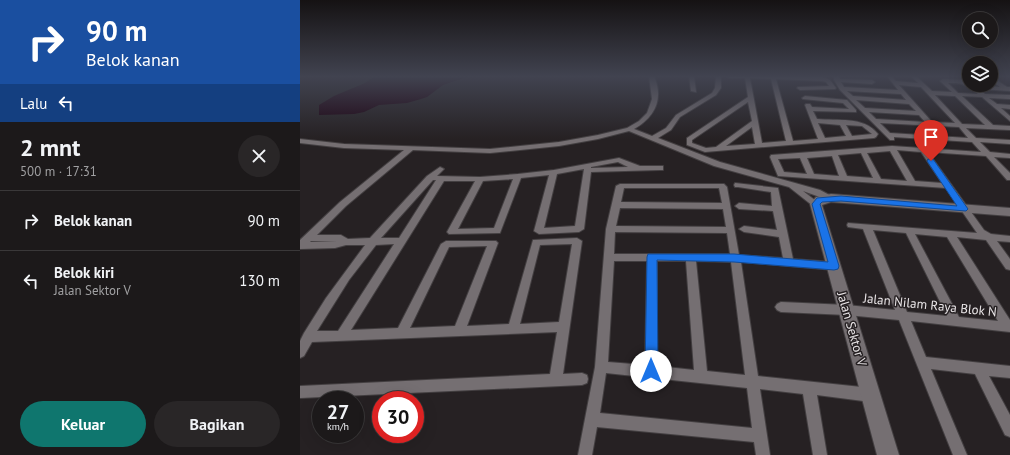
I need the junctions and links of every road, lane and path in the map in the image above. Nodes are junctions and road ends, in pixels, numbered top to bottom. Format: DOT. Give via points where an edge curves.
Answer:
graph roads {
  1 [pos="655,97"];
  2 [pos="709,97"];
  3 [pos="778,97"];
  4 [pos="907,97"];
  5 [pos="934,97"];
  6 [pos="959,97"];
  7 [pos="984,97"];
  8 [pos="750,98"];
  9 [pos="805,98"];
  10 [pos="852,98"];
  11 [pos="911,102"];
  12 [pos="995,106"];
  13 [pos="1010,107"];
  14 [pos="810,110"];
  15 [pos="863,110"];
  16 [pos="920,113"];
  17 [pos="1009,118"];
  18 [pos="814,121"];
  19 [pos="875,121"];
  20 [pos="755,122"];
  21 [pos="842,123"];
  22 [pos="930,124"];
  23 [pos="960,126"];
  24 [pos="991,128"];
  25 [pos="1010,128"];
  26 [pos="629,129"];
  27 [pos="888,135"];
  28 [pos="653,138"];
  29 [pos="671,138"];
  30 [pos="850,138"];
  31 [pos="822,140"];
  32 [pos="974,140"];
  33 [pos="300,141"];
  34 [pos="1010,142"];
  35 [pos="790,143"];
  36 [pos="759,146"];
  37 [pos="892,148"];
  38 [pos="902,148"];
  39 [pos="410,149"];
  40 [pos="718,149"];
  41 [pos="923,150"];
  42 [pos="863,151"];
  43 [pos="834,153"];
  44 [pos="988,155"];
  45 [pos="803,156"];
  46 [pos="1010,156"];
  47 [pos="588,167"];
  48 [pos="660,168"];
  49 [pos="554,172"];
  50 [pos="440,174"];
  51 [pos="811,175"];
  52 [pos="518,176"];
  53 [pos="844,178"];
  54 [pos="1010,178"];
  55 [pos="480,179"];
  56 [pos="878,181"];
  57 [pos="912,183"];
  58 [pos="738,185"];
  59 [pos="790,185"];
  60 [pos="948,186"];
  61 [pos="823,201"];
  62 [pos="616,205"];
  63 [pos="726,206"];
  64 [pos="738,206"];
  65 [pos="777,209"];
  66 [pos="963,209"];
  67 [pos="1010,212"];
  68 [pos="851,226"];
  69 [pos="867,227"];
  70 [pos="611,229"];
  71 [pos="744,229"];
  72 [pos="731,230"];
  73 [pos="909,230"];
  74 [pos="783,234"];
  75 [pos="950,234"];
  76 [pos="989,237"];
  77 [pos="308,238"];
  78 [pos="1010,239"];
  79 [pos="401,241"];
  80 [pos="346,242"];
  81 [pos="371,242"];
  82 [pos="300,246"];
  83 [pos="609,257"];
  84 [pos="652,257"];
  85 [pos="691,257"];
  86 [pos="734,258"];
  87 [pos="789,262"];
  88 [pos="834,266"];
  89 [pos="1010,266"];
  90 [pos="781,306"];
  91 [pos="847,310"];
  92 [pos="903,316"];
  93 [pos="956,322"];
  94 [pos="564,327"];
  95 [pos="1009,327"];
  96 [pos="514,329"];
  97 [pos="459,331"];
  98 [pos="401,334"];
  99 [pos="341,336"];
  100 [pos="308,337"];
  101 [pos="300,352"];
  102 [pos="922,362"];
  103 [pos="601,367"];
  104 [pos="979,369"];
  105 [pos="651,371"];
  106 [pos="1010,372"];
  107 [pos="701,377"];
  108 [pos="582,379"];
  109 [pos="556,380"];
  110 [pos="761,383"];
  111 [pos="809,388"];
  112 [pos="300,392"];
  113 [pos="871,395"];
  114 [pos="591,419"];
  115 [pos="1010,430"];
  116 [pos="761,436"];
  117 [pos="585,455"];
  118 [pos="763,455"];
  119 [pos="820,455"];
  120 [pos="888,455"];
  121 [pos="960,455"];
  1 -- 26 [label="street" via="652,112 642,122"];
  2 -- 29 [label="street" via="674,120"];
  3 -- 35 [label="street"];
  4 -- 11 [label="street"];
  5 -- 23 [label="street"];
  6 -- 24 [label="street"];
  7 -- 12 [label="street"];
  8 -- 20 [label="street"];
  8 -- 40 [label="street" via="694,136 688,143 705,150"];
  9 -- 14 [label="street"];
  9 -- 14 [label="street" via="845,101 854,111"];
  10 -- 11 [label="street"];
  10 -- 15 [label="street"];
  11 -- 16 [label="street"];
  12 -- 13 [label="street"];
  12 -- 17 [label="street"];
  14 -- 18 [label="street"];
  15 -- 16 [label="street"];
  15 -- 19 [label="street"];
  16 -- 22 [label="street"];
  18 -- 21 [label="street"];
  18 -- 31 [label="street"];
  19 -- 22 [label="street"];
  19 -- 27 [label="street"];
  20 -- 36 [label="street"];
  20 -- 40 [label="street"];
  21 -- 30 [label="street"];
  21 -- 30 [label="street" via="864,124 876,134"];
  22 -- 23 [label="street"];
  23 -- 24 [label="street"];
  23 -- 32 [label="street"];
  24 -- 25 [label="street"];
  26 -- 28 [label="street"];
  26 -- 39 [label="street" via="598,137 521,149"];
  27 -- 32 [label="street"];
  27 -- 38 [label="street"];
  28 -- 29 [label="street"];
  28 -- 29 [label="street"];
  29 -- 59 [label="street" via="717,164"];
  30 -- 31 [label="street"];
  31 -- 35 [label="street"];
  32 -- 34 [label="street"];
  32 -- 44 [label="street"];
  33 -- 39 [label="street"];
  35 -- 36 [label="street"];
  36 -- 40 [label="street"];
  37 -- 38 [label="street"];
  37 -- 42 [label="street"];
  37 -- 57 [label="street"];
  38 -- 41 [label="street"];
  39 -- 77 [label="street" via="343,204"];
  41 -- 44 [label="street"];
  41 -- 60 [label="street"];
  42 -- 43 [label="street"];
  42 -- 56 [label="street"];
  43 -- 45 [label="street"];
  43 -- 53 [label="street"];
  44 -- 46 [label="street"];
  44 -- 54 [label="street"];
  45 -- 51 [label="street"];
  45 -- 51 [label="street" via="774,157 781,174"];
  47 -- 48 [label="street" via="619,160 638,168"];
  47 -- 49 [label="street"];
  47 -- 49 [label="street" via="579,230 539,231"];
  49 -- 52 [label="street"];
  50 -- 55 [label="street"];
  50 -- 79 [label="street"];
  50 -- 81 [label="street" via="430,178"];
  51 -- 53 [label="street"];
  52 -- 55 [label="street"];
  52 -- 55 [label="street" via="497,231 452,232"];
  53 -- 56 [label="street"];
  56 -- 57 [label="street"];
  57 -- 60 [label="street"];
  58 -- 65 [label="street" via="774,189"];
  59 -- 61 [label="street"];
  59 -- 61 [label="street" via="817,192"];
  60 -- 66 [label="street"];
  61 -- 66 [label="street"];
  61 -- 88 [label="street, Jalan Sektor V"];
  62 -- 63 [label="street"];
  62 -- 63 [label="street" via="620,186 673,185 721,186"];
  62 -- 70 [label="street"];
  63 -- 72 [label="street"];
  64 -- 65 [label="street"];
  65 -- 74 [label="street"];
  66 -- 67 [label="street"];
  66 -- 76 [label="street" via="981,232"];
  68 -- 69 [label="street"];
  69 -- 73 [label="street"];
  69 -- 92 [label="street"];
  70 -- 72 [label="street"];
  70 -- 83 [label="street"];
  71 -- 74 [label="street"];
  72 -- 86 [label="street"];
  73 -- 75 [label="street"];
  73 -- 93 [label="street"];
  74 -- 87 [label="street"];
  75 -- 76 [label="street"];
  75 -- 95 [label="street"];
  76 -- 78 [label="street"];
  76 -- 89 [label="street"];
  77 -- 80 [label="street" via="341,238"];
  77 -- 82 [label="street"];
  79 -- 81 [label="street"];
  79 -- 99 [label="street"];
  80 -- 81 [label="street"];
  80 -- 82 [label="street" via="335,245"];
  81 -- 100 [label="street" via="341,283"];
  83 -- 84 [label="street"];
  83 -- 103 [label="street"];
  84 -- 85 [label="street"];
  84 -- 105 [label="street"];
  85 -- 86 [label="street"];
  85 -- 107 [label="street"];
  86 -- 87 [label="street"];
  86 -- 110 [label="street"];
  87 -- 88 [label="street"];
  88 -- 91 [label="street, Jalan Sektor V"];
  90 -- 91 [label="street, Jalan Nilam Raya Blok N"];
  91 -- 92 [label="street, Jalan Nilam Raya Blok N"];
  91 -- 113 [label="street, Jalan Sektor V"];
  92 -- 93 [label="street, Jalan Nilam Raya Blok N"];
  92 -- 102 [label="street"];
  93 -- 95 [label="street, Jalan Nilam Raya Blok N"];
  94 -- 96 [label="street"];
  94 -- 96 [label="street" via="577,240 536,242"];
  94 -- 109 [label="street"];
  96 -- 97 [label="street"];
  97 -- 98 [label="street"];
  97 -- 98 [label="street" via="493,243 446,244"];
  98 -- 99 [label="street"];
  99 -- 100 [label="street"];
  100 -- 101 [label="street"];
  102 -- 104 [label="street"];
  102 -- 121 [label="street"];
  103 -- 105 [label="street"];
  103 -- 114 [label="street"];
  104 -- 106 [label="street"];
  104 -- 115 [label="street"];
  105 -- 107 [label="street"];
  107 -- 110 [label="street"];
  108 -- 109 [label="street"];
  109 -- 112 [label="street"];
  110 -- 111 [label="street"];
  110 -- 116 [label="street"];
  111 -- 113 [label="street"];
  111 -- 119 [label="street"];
  113 -- 120 [label="street, Jalan Sektor V"];
  114 -- 116 [label="street"];
  114 -- 117 [label="street"];
  116 -- 118 [label="street"];
}
